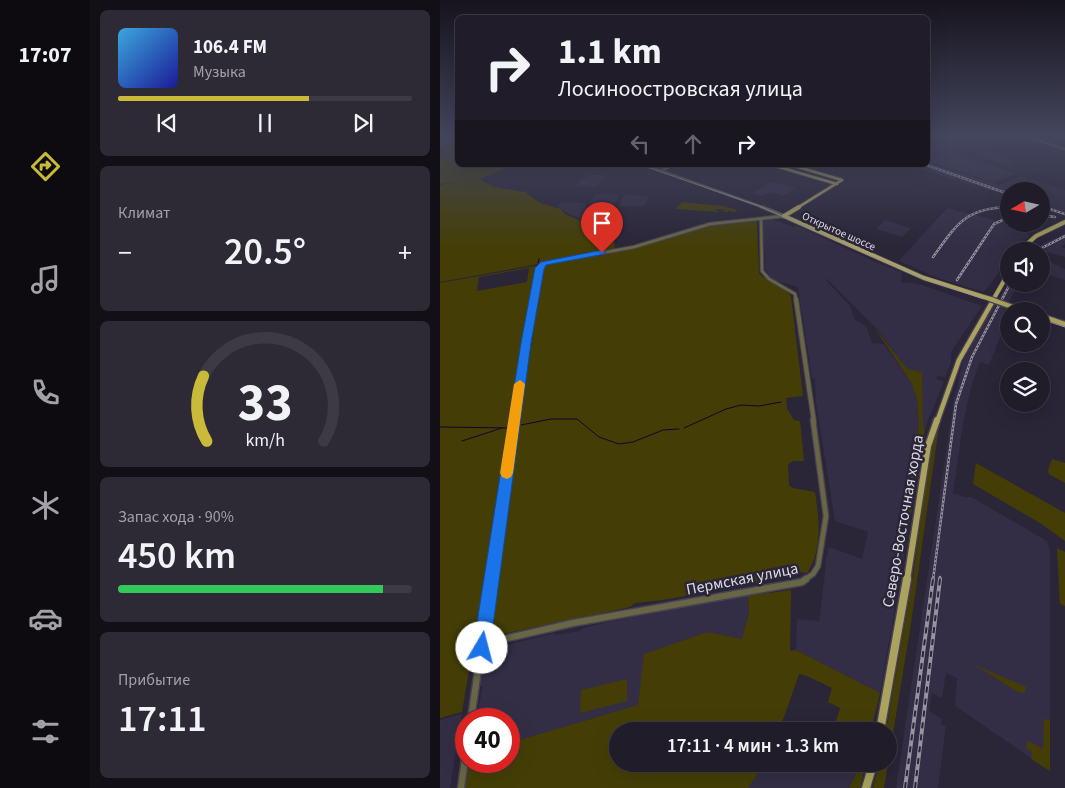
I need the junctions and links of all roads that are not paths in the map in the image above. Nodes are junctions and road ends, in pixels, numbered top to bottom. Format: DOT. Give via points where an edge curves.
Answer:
graph roads {
  1 [pos="671,174"];
  2 [pos="802,174"];
  3 [pos="821,174"];
  4 [pos="837,184"];
  5 [pos="791,213"];
  6 [pos="784,216"];
  7 [pos="761,219"];
  8 [pos="791,220"];
  9 [pos="1065,222"];
  10 [pos="1030,242"];
  11 [pos="1000,287"];
  12 [pos="1000,302"];
  13 [pos="1050,319"];
  14 [pos="1065,324"];
  15 [pos="482,644"];
  16 [pos="473,708"];
  17 [pos="882,722"];
  18 [pos="871,772"];
  19 [pos="463,773"];
  20 [pos="461,788"];
  21 [pos="866,788"];
  1 -- 6 [label="street, Открытое шоссе"];
  2 -- 4 [label="main road"];
  3 -- 4 [label="main road" via="842,180"];
  4 -- 5 [label="main road"];
  5 -- 6 [label="main road"];
  5 -- 8 [label="main road"];
  6 -- 7 [label="street"];
  6 -- 8 [label="main road, Открытое шоссе"];
  7 -- 15 [label="street" via="710,224 634,247 540,266"];
  7 -- 15 [label="street, Пермская улица" via="762,271 769,279 795,294 806,364 826,519 818,566 813,574 802,582 573,623"];
  8 -- 12 [label="main road, Открытое шоссе, bridge" via="924,278"];
  9 -- 10 [label="main road"];
  11 -- 17 [label="main road, Северо-Восточная хорда" via="966,346 928,446"];
  13 -- 14 [label="main road"];
  15 -- 16 [label="street"];
  18 -- 21 [label="main road"];
  19 -- 20 [label="street"];
}
